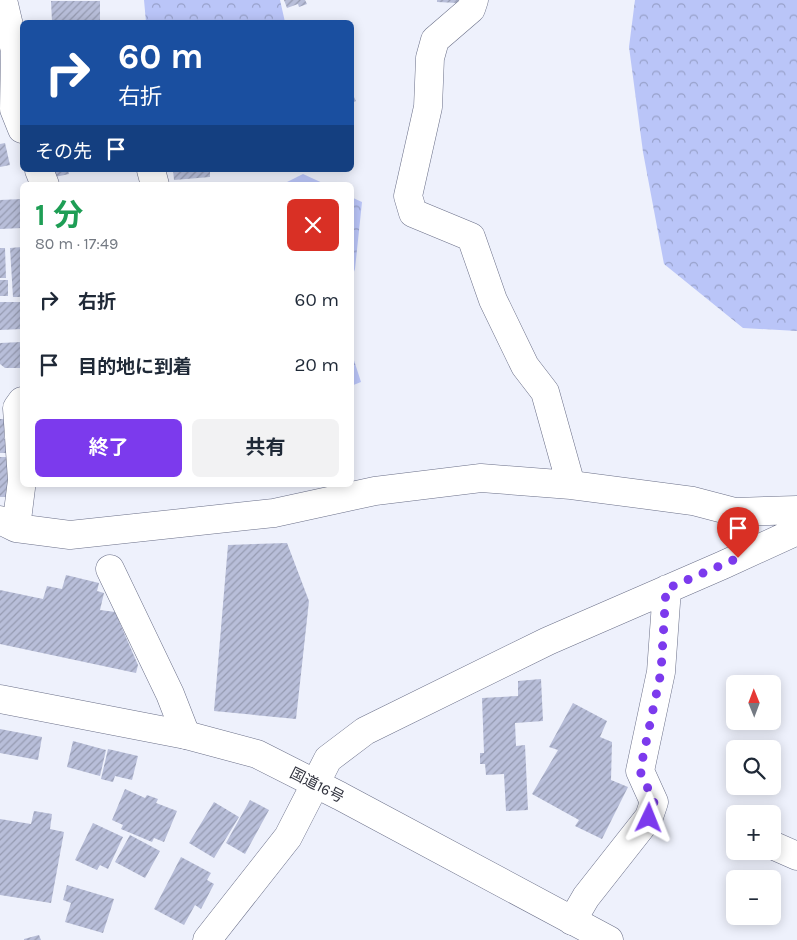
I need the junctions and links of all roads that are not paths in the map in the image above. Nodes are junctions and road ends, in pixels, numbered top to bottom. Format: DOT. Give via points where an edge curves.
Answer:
graph roads {
  1 [pos="3,0"];
  2 [pos="474,0"];
  3 [pos="20,124"];
  4 [pos="20,485"];
  5 [pos="570,485"];
  6 [pos="797,510"];
  7 [pos="5,526"];
  8 [pos="797,531"];
  9 [pos="110,569"];
  10 [pos="666,589"];
  11 [pos="0,699"];
  12 [pos="186,735"];
  13 [pos="314,784"];
  14 [pos="781,849"];
  15 [pos="797,856"];
  16 [pos="572,921"];
  17 [pos="206,940"];
  18 [pos="609,940"];
  1 -- 3 [label="main road" via="14,51 14,109"];
  2 -- 5 [label="main road" via="471,9 435,40 430,58 428,107 408,196 413,213 471,237 493,300 525,366 545,392"];
  4 -- 7 [label="main road"];
  5 -- 6 [label="main road" via="692,502 735,512"];
  5 -- 7 [label="main road" via="481,478 375,491 255,516 70,535"];
  8 -- 10 [label="main road"];
  9 -- 12 [label="main road" via="170,694"];
  10 -- 13 [label="main road" via="548,641 365,731 328,759"];
  10 -- 16 [label="main road" via="661,672 640,771 654,802 652,810 586,897"];
  11 -- 12 [label="main road, 国道16号"];
  12 -- 13 [label="main road, 国道16号" via="257,754"];
  13 -- 16 [label="main road, 国道16号"];
  13 -- 17 [label="main road" via="288,837"];
  14 -- 15 [label="main road"];
  16 -- 18 [label="main road, 国道16号"];
}
